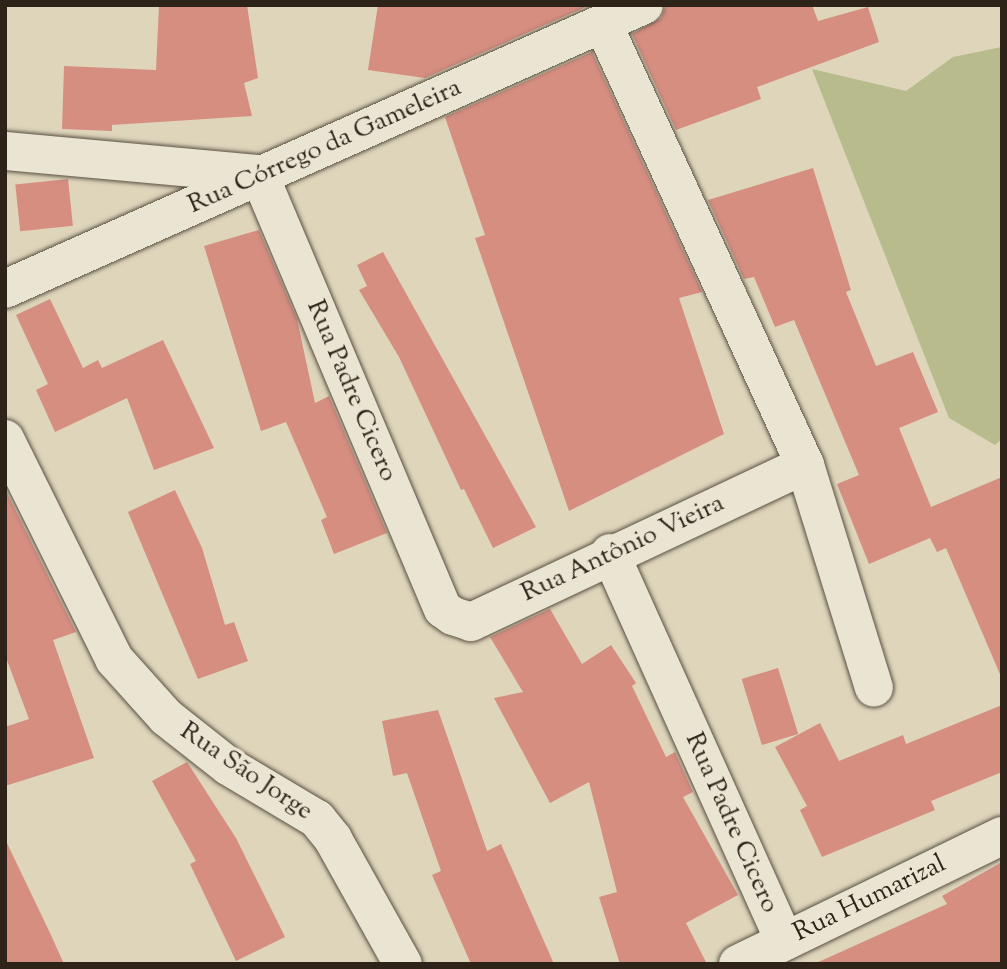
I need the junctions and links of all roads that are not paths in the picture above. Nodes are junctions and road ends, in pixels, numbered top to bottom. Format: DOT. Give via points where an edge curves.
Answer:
graph roads {
  1 [pos="644,5"];
  2 [pos="604,26"];
  3 [pos="5,151"];
  4 [pos="259,174"];
  5 [pos="5,289"];
  6 [pos="5,439"];
  7 [pos="805,465"];
  8 [pos="610,553"];
  9 [pos="443,609"];
  10 [pos="874,688"];
  11 [pos="1002,836"];
  12 [pos="784,940"];
  13 [pos="403,964"];
  14 [pos="738,964"];
  1 -- 2 [label="street, Rua Córrego da Gameleira"];
  2 -- 4 [label="street, Rua Córrego da Gameleira"];
  2 -- 7 [label="street"];
  3 -- 4 [label="street"];
  4 -- 5 [label="street, Rua Córrego da Gameleira"];
  4 -- 9 [label="street, Rua Padre Cicero"];
  6 -- 13 [label="street, Rua São Jorge" via="114,659 166,717 228,766 317,819 333,839"];
  7 -- 8 [label="street, Rua Antônio Vieira"];
  7 -- 10 [label="street"];
  8 -- 9 [label="street, Rua Antônio Vieira" via="471,622"];
  8 -- 12 [label="street, Rua Padre Cicero"];
  11 -- 12 [label="street, Rua Humarizal"];
  12 -- 14 [label="street, Rua Humarizal"];
}
